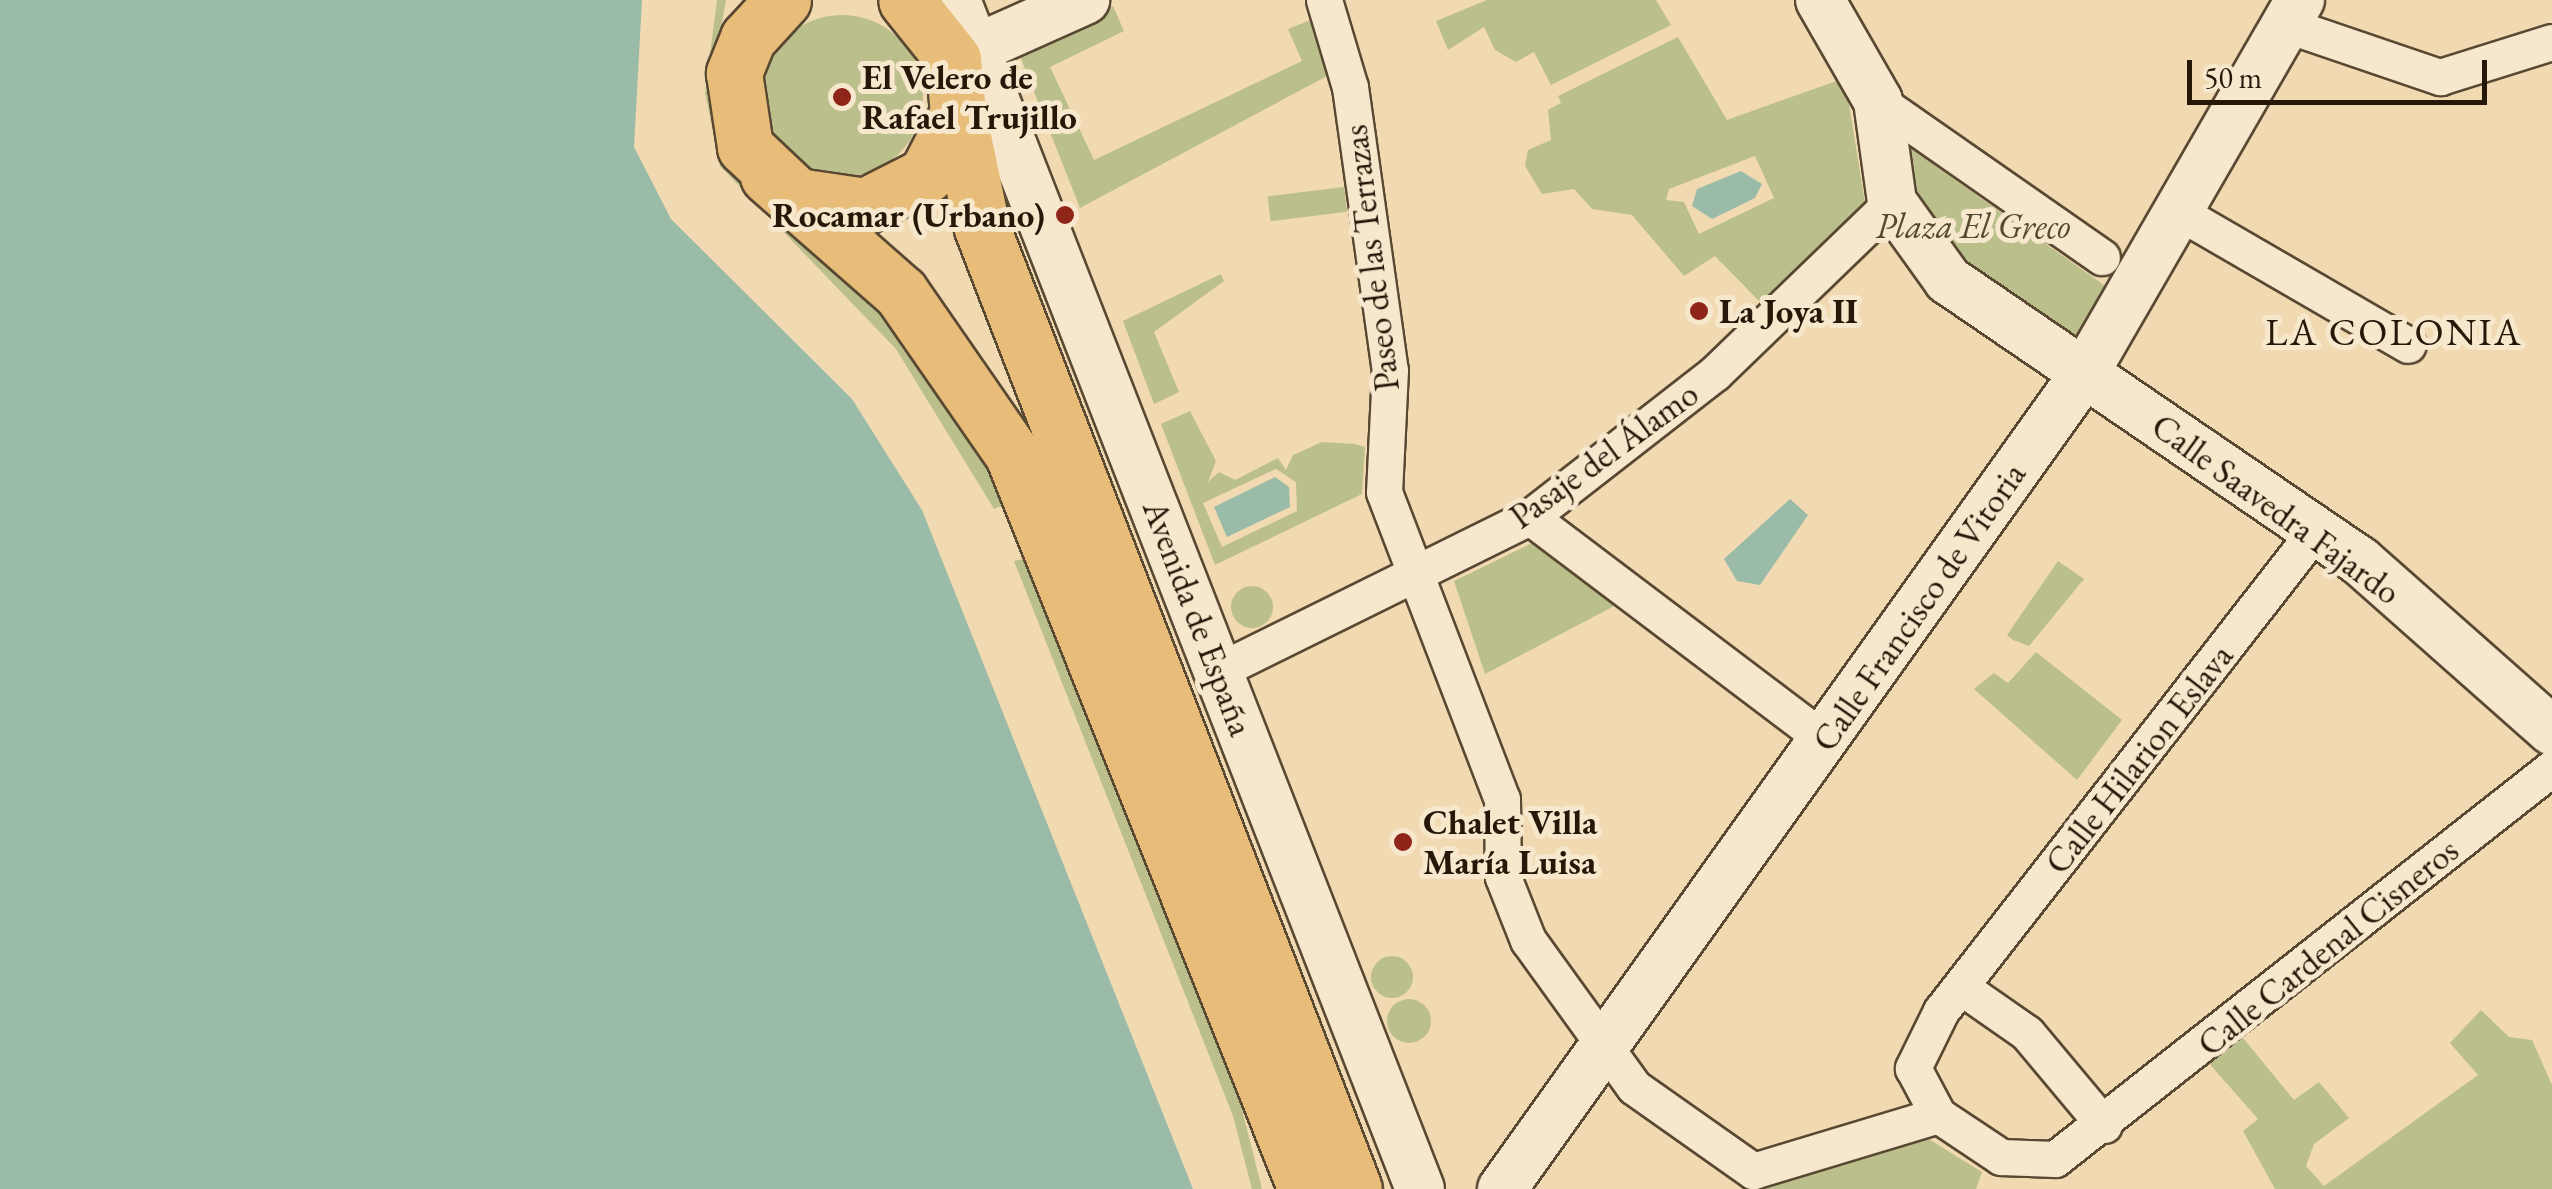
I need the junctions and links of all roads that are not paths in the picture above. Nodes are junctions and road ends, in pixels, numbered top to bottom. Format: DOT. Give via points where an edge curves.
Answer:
graph roads {
  1 [pos="1085,0"];
  2 [pos="1324,0"];
  3 [pos="1820,0"];
  4 [pos="2294,12"];
  5 [pos="762,13"];
  6 [pos="947,38"];
  7 [pos="2552,42"];
  8 [pos="1878,101"];
  9 [pos="768,176"];
  10 [pos="1892,202"];
  11 [pos="2182,214"];
  12 [pos="2102,257"];
  13 [pos="2408,346"];
  14 [pos="2084,374"];
  15 [pos="1530,516"];
  16 [pos="2316,530"];
  17 [pos="1416,574"];
  18 [pos="1218,671"];
  19 [pos="2552,731"];
  20 [pos="1826,740"];
  21 [pos="2552,768"];
  22 [pos="1961,986"];
  23 [pos="1604,1052"];
  24 [pos="1938,1115"];
  25 [pos="2104,1125"];
  26 [pos="1306,1189"];
  27 [pos="1354,1189"];
  28 [pos="1420,1189"];
  29 [pos="1502,1189"];
  1 -- 6 [label="street"];
  2 -- 17 [label="street, Paseo de las Terrazas" via="1350,87 1390,370 1384,492"];
  3 -- 8 [label="street"];
  4 -- 7 [label="street" via="2440,77"];
  4 -- 11 [label="street, Calle Francisco de Vitoria"];
  5 -- 9 [label="highway" via="734,110"];
  6 -- 9 [label="highway" via="926,175 865,206 797,196"];
  6 -- 18 [label="street, Avenida de España"];
  6 -- 27 [label="highway, Avenida de España" via="982,228"];
  8 -- 10 [label="street"];
  8 -- 12 [label="street"];
  9 -- 26 [label="highway" via="912,306 1013,455"];
  10 -- 14 [label="street, Calle Saavedra Fajardo" via="1948,280"];
  10 -- 15 [label="street, Pasaje del Álamo" via="1715,372"];
  11 -- 13 [label="street"];
  11 -- 14 [label="street, Calle Francisco de Vitoria"];
  14 -- 16 [label="street, Calle Saavedra Fajardo"];
  14 -- 20 [label="street, Calle Francisco de Vitoria"];
  15 -- 17 [label="street, Pasaje del Álamo"];
  15 -- 20 [label="street"];
  16 -- 19 [label="street, Calle Saavedra Fajardo"];
  16 -- 22 [label="street, Calle Hilarion Eslava"];
  17 -- 18 [label="street, Pasaje del Álamo"];
  17 -- 23 [label="street, Paseo de las Terrazas" via="1502,799 1512,906"];
  18 -- 28 [label="street, Avenida de España"];
  20 -- 23 [label="street, Calle Francisco de Vitoria"];
  21 -- 25 [label="street, Calle Cardenal Cisneros"];
  22 -- 24 [label="street, Calle Hilarion Eslava" via="1914,1055 1918,1084"];
  22 -- 25 [label="street" via="2027,1033"];
  23 -- 24 [label="street, Paseo de las Terrazas" via="1666,1114 1753,1171"];
  23 -- 29 [label="street, Calle Francisco de Vitoria"];
  24 -- 25 [label="street, Calle Cardenal Cisneros" via="2000,1156 2038,1163"];
}
